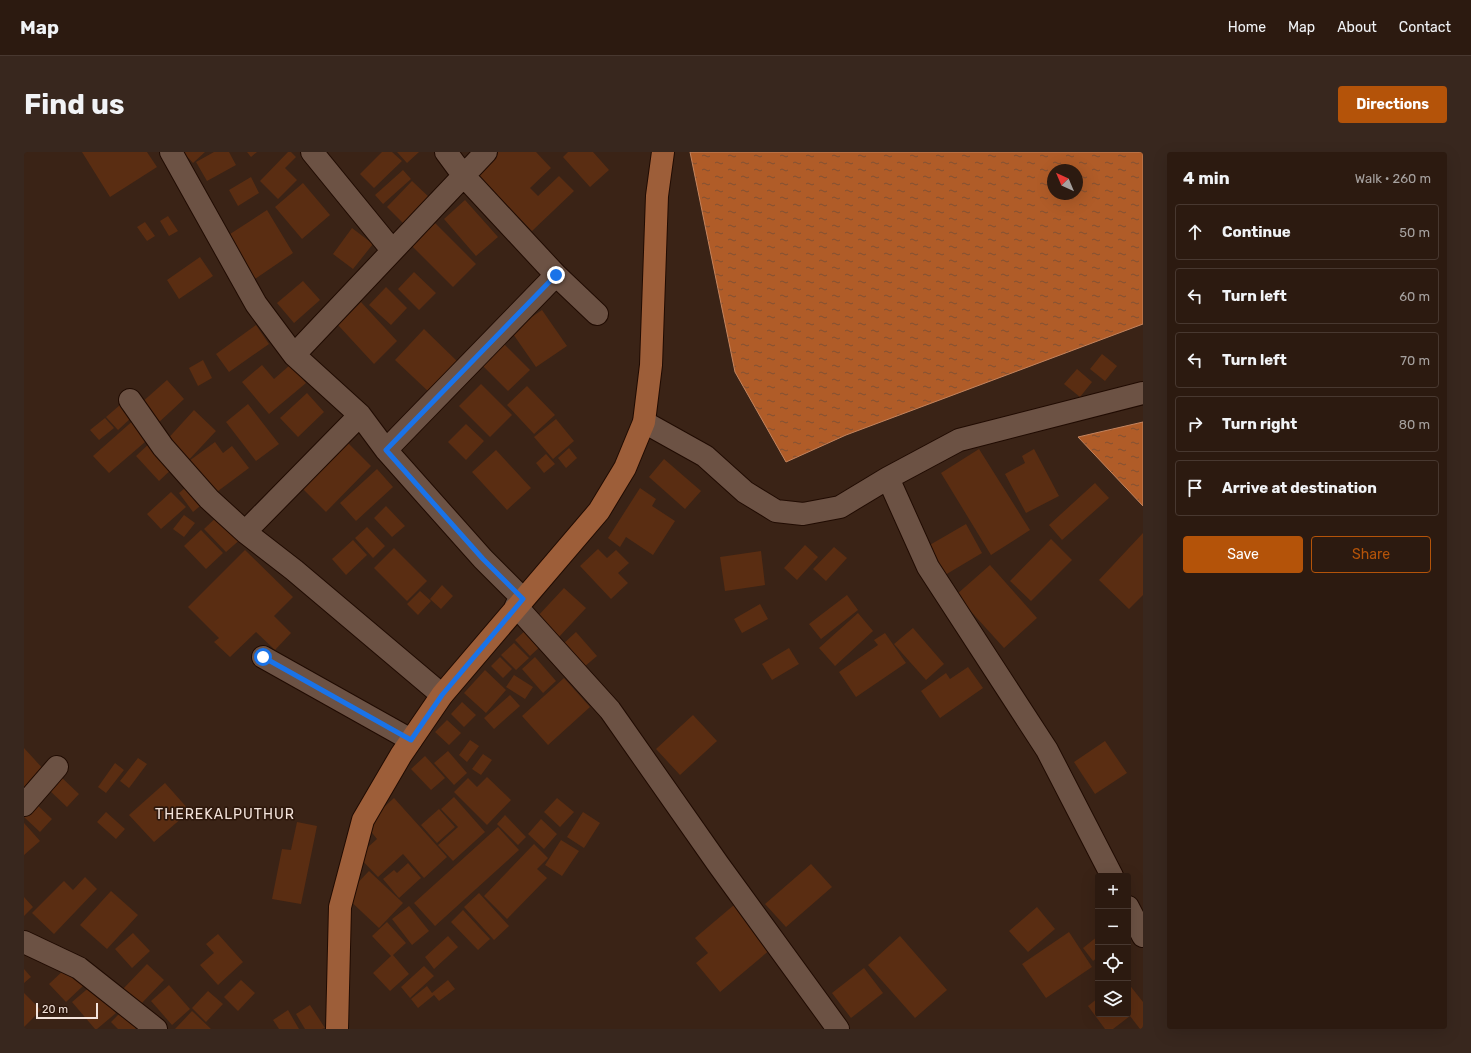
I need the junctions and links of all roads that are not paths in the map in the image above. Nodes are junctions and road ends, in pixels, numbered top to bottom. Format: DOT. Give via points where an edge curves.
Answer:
graph roads {
  1 [pos="171,152"];
  2 [pos="312,152"];
  3 [pos="446,152"];
  4 [pos="486,152"];
  5 [pos="663,152"];
  6 [pos="463,175"];
  7 [pos="392,250"];
  8 [pos="556,275"];
  9 [pos="598,314"];
  10 [pos="294,355"];
  11 [pos="1143,393"];
  12 [pos="130,400"];
  13 [pos="360,415"];
  14 [pos="644,422"];
  15 [pos="386,450"];
  16 [pos="888,478"];
  17 [pos="245,532"];
  18 [pos="520,603"];
  19 [pos="263,657"];
  20 [pos="442,695"];
  21 [pos="411,740"];
  22 [pos="57,766"];
  23 [pos="24,805"];
  24 [pos="1110,873"];
  25 [pos="1129,909"];
  26 [pos="1143,936"];
  27 [pos="24,942"];
  28 [pos="156,1029"];
  29 [pos="336,1029"];
  30 [pos="838,1029"];
  1 -- 10 [label="street" via="256,304"];
  2 -- 7 [label="street"];
  3 -- 6 [label="street"];
  4 -- 6 [label="street"];
  5 -- 14 [label="main road" via="657,196 651,365"];
  6 -- 7 [label="street"];
  6 -- 8 [label="street"];
  7 -- 10 [label="street"];
  8 -- 9 [label="street"];
  8 -- 15 [label="street"];
  10 -- 13 [label="street"];
  11 -- 16 [label="street" via="959,440"];
  12 -- 17 [label="street" via="162,447 209,499"];
  13 -- 15 [label="street"];
  13 -- 17 [label="street"];
  14 -- 16 [label="street" via="705,456 745,492 776,511 803,514 840,507"];
  14 -- 18 [label="main road" via="625,468 598,511"];
  15 -- 18 [label="street"];
  16 -- 24 [label="street" via="928,567 1047,750"];
  17 -- 20 [label="street"];
  18 -- 20 [label="main road"];
  18 -- 30 [label="street" via="610,710"];
  19 -- 21 [label="street"];
  20 -- 21 [label="main road"];
  21 -- 29 [label="main road" via="363,820 340,908"];
  22 -- 23 [label="street"];
  25 -- 26 [label="street"];
  27 -- 28 [label="street" via="79,968"];
}
